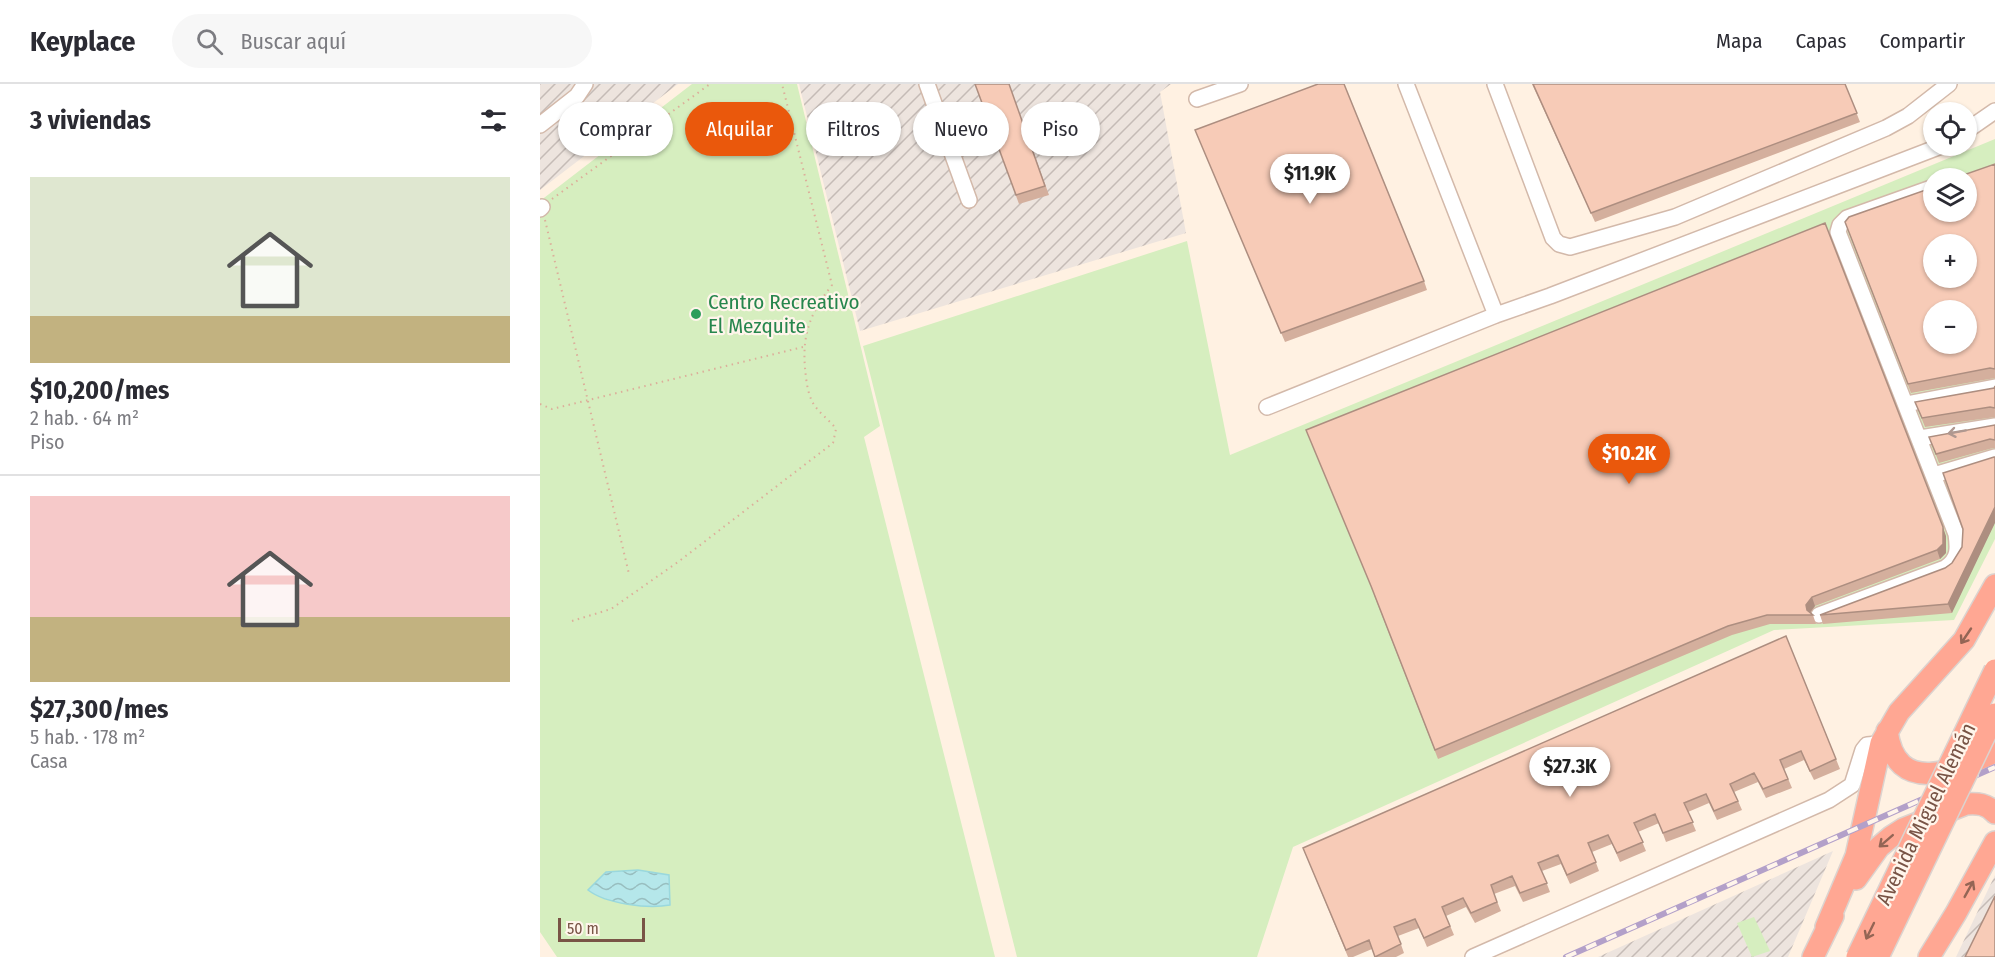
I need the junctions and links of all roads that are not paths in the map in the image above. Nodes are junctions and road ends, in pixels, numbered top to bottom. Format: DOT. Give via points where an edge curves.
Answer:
graph roads {
  1 [pos="585,84"];
  2 [pos="927,84"];
  3 [pos="1240,84"];
  4 [pos="1406,84"];
  5 [pos="1495,84"];
  6 [pos="1949,84"];
  7 [pos="1197,99"];
  8 [pos="1995,111"];
  9 [pos="1977,123"];
  10 [pos="540,125"];
  11 [pos="1923,153"];
  12 [pos="1923,191"];
  13 [pos="969,200"];
  14 [pos="1496,315"];
  15 [pos="1995,387"];
  16 [pos="1906,404"];
  17 [pos="1266,407"];
  18 [pos="1995,426"];
  19 [pos="1920,438"];
  20 [pos="1995,457"];
  21 [pos="1934,475"];
  22 [pos="1995,585"];
  23 [pos="1819,615"];
  24 [pos="1995,670"];
  25 [pos="1995,714"];
  26 [pos="1886,739"];
  27 [pos="1995,752"];
  28 [pos="1995,812"];
  29 [pos="1995,842"];
  30 [pos="1956,913"];
  31 [pos="1826,927"];
  32 [pos="1473,957"];
  33 [pos="1813,957"];
  34 [pos="1857,957"];
  35 [pos="1878,957"];
  36 [pos="1929,957"];
  37 [pos="1941,957"];
  1 -- 10 [label="street" via="577,96"];
  2 -- 13 [label="street"];
  3 -- 7 [label="street"];
  4 -- 14 [label="street"];
  5 -- 6 [label="street" via="1553,238 1570,247 1675,217 1875,133 1908,116"];
  8 -- 9 [label="street"];
  11 -- 14 [label="street"];
  12 -- 16 [label="street" via="1847,218 1839,232"];
  14 -- 17 [label="street"];
  15 -- 16 [label="street"];
  16 -- 19 [label="street"];
  18 -- 19 [label="street, one-way"];
  19 -- 21 [label="street"];
  20 -- 21 [label="street"];
  21 -- 23 [label="street" via="1956,534 1958,551 1951,564"];
  22 -- 26 [label="highway, one-way" via="1964,640 1905,706"];
  24 -- 34 [label="highway, Avenida Miguel Alemán, one-way, bridge"];
  25 -- 35 [label="highway, Avenida Miguel Alemán, bridge"];
  26 -- 27 [label="highway" via="1895,758 1924,775 1948,771"];
  26 -- 31 [label="highway" via="1856,856"];
  26 -- 32 [label="street" via="1863,750 1852,785 1829,800"];
  28 -- 31 [label="highway, one-way" via="1986,805 1966,804 1892,836 1864,865"];
  30 -- 29 [label="highway, one-way"];
  30 -- 36 [label="highway"];
  30 -- 37 [label="street"];
  31 -- 33 [label="highway"];
}
